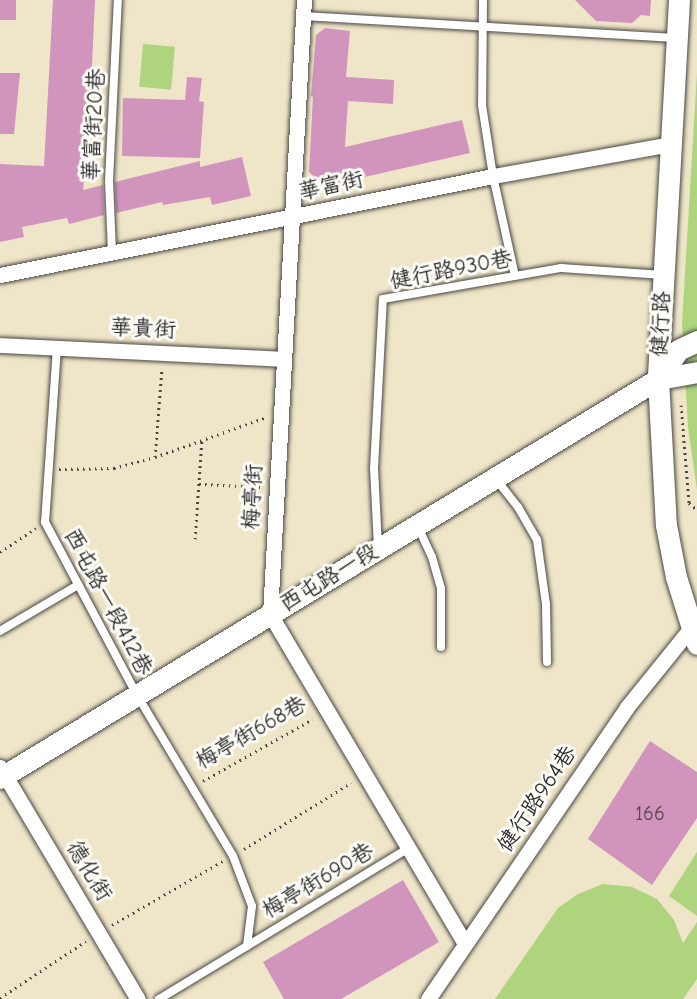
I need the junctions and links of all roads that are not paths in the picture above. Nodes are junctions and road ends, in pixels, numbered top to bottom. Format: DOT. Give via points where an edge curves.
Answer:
graph roads {
  1 [pos="118,0"];
  2 [pos="304,0"];
  3 [pos="483,0"];
  4 [pos="679,0"];
  5 [pos="303,16"];
  6 [pos="481,27"];
  7 [pos="677,38"];
  8 [pos="671,144"];
  9 [pos="493,176"];
  10 [pos="292,218"];
  11 [pos="112,252"];
  12 [pos="0,275"];
  13 [pos="664,275"];
  14 [pos="515,276"];
  15 [pos="697,341"];
  16 [pos="0,345"];
  17 [pos="57,348"];
  18 [pos="284,359"];
  19 [pos="697,372"];
  20 [pos="658,379"];
  21 [pos="495,478"];
  22 [pos="417,525"];
  23 [pos="378,548"];
  24 [pos="78,585"];
  25 [pos="270,614"];
  26 [pos="0,631"];
  27 [pos="694,637"];
  28 [pos="441,647"];
  29 [pos="548,662"];
  30 [pos="137,695"];
  31 [pos="2,773"];
  32 [pos="409,848"];
  33 [pos="465,944"];
  34 [pos="247,946"];
  35 [pos="138,999"];
  36 [pos="159,999"];
  37 [pos="428,999"];
  1 -- 11 [label="lane, 華富街20巷" via="109,181"];
  2 -- 5 [label="street, 梅亭街"];
  3 -- 6 [label="lane"];
  4 -- 7 [label="street, 健行路"];
  5 -- 6 [label="lane"];
  5 -- 10 [label="street, 梅亭街"];
  6 -- 7 [label="lane"];
  6 -- 9 [label="lane" via="482,105"];
  7 -- 8 [label="street, 健行路"];
  8 -- 9 [label="street, 華富街"];
  8 -- 13 [label="street, 健行路"];
  9 -- 10 [label="street, 華富街"];
  9 -- 14 [label="lane"];
  10 -- 11 [label="street, 華富街"];
  10 -- 18 [label="street, 梅亭街"];
  11 -- 12 [label="street, 華富街"];
  13 -- 14 [label="lane, 健行路930巷" via="561,268"];
  13 -- 20 [label="street, 健行路"];
  14 -- 23 [label="lane, 健行路930巷" via="383,300 374,469"];
  15 -- 20 [label="street, 西屯路一段" via="678,350"];
  16 -- 17 [label="street, 華貴街"];
  17 -- 18 [label="street, 華貴街"];
  17 -- 24 [label="lane, 西屯路一段412巷" via="45,522"];
  18 -- 25 [label="street, 梅亭街"];
  19 -- 20 [label="street, 西屯路一段"];
  20 -- 21 [label="street, 西屯路一段"];
  20 -- 27 [label="street, 健行路" via="666,525"];
  21 -- 22 [label="street, 西屯路一段"];
  21 -- 29 [label="lane" via="537,540 546,604"];
  22 -- 23 [label="street, 西屯路一段"];
  22 -- 28 [label="lane" via="441,589"];
  23 -- 25 [label="street, 西屯路一段"];
  24 -- 26 [label="lane"];
  24 -- 30 [label="lane, 西屯路一段412巷"];
  25 -- 30 [label="street, 西屯路一段"];
  25 -- 32 [label="street"];
  27 -- 33 [label="street, 健行路964巷" via="627,707"];
  30 -- 31 [label="street, 西屯路一段"];
  30 -- 34 [label="lane, 梅亭街668巷" via="232,856 252,906"];
  31 -- 35 [label="street, 德化街"];
  32 -- 33 [label="street"];
  32 -- 34 [label="lane, 梅亭街690巷"];
  33 -- 37 [label="street, 健行路964巷"];
  34 -- 36 [label="lane, 梅亭街690巷"];
}
